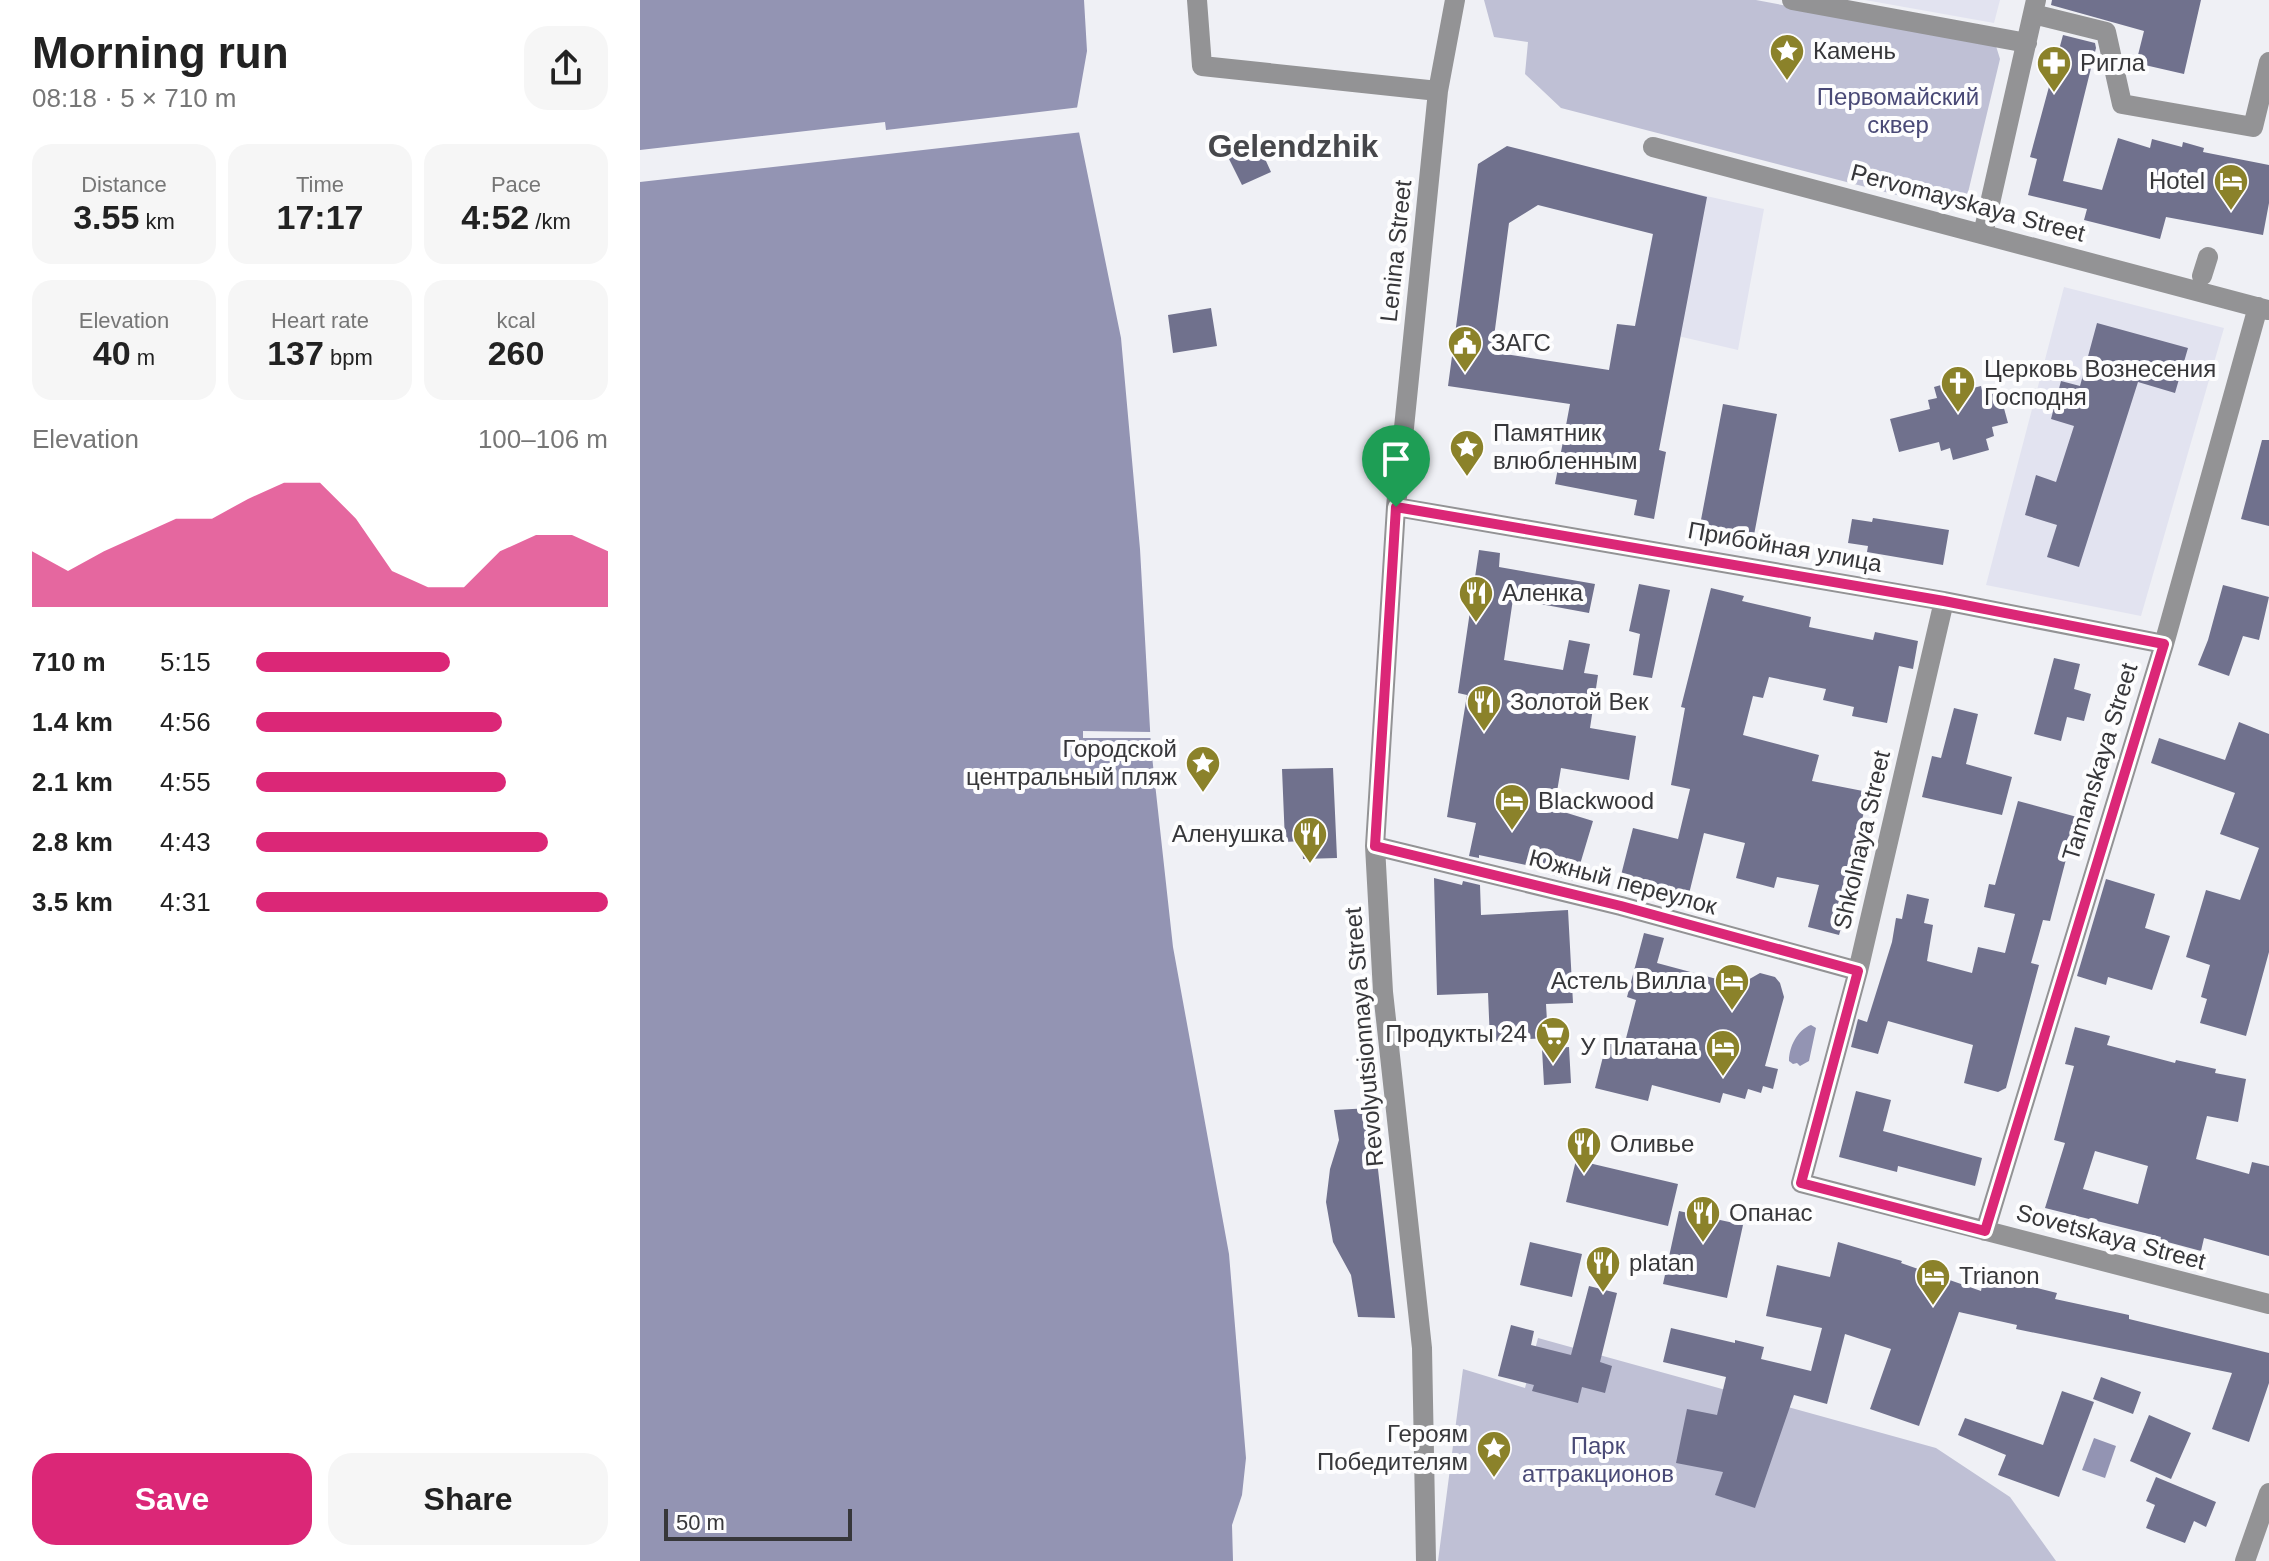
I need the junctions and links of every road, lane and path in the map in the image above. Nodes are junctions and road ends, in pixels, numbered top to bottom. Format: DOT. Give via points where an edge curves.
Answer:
graph roads {
  1 [pos="1197,0"];
  2 [pos="1455,0"];
  3 [pos="1792,0"];
  4 [pos="2035,7"];
  5 [pos="2027,43"];
  6 [pos="2269,62"];
  7 [pos="1438,91"];
  8 [pos="1653,147"];
  9 [pos="1983,234"];
  10 [pos="2264,308"];
  11 [pos="1396,507"];
  12 [pos="1944,601"];
  13 [pos="2164,644"];
  14 [pos="1375,846"];
  15 [pos="1858,971"];
  16 [pos="1801,1183"];
  17 [pos="1985,1231"];
  18 [pos="2269,1304"];
  19 [pos="2269,1493"];
  20 [pos="1426,1561"];
  21 [pos="2245,1561"];
  1 -- 7 [label="street" via="1202,66"];
  2 -- 7 [label="street, Lenina Street"];
  3 -- 5 [label="street"];
  4 -- 5 [label="street"];
  4 -- 6 [label="street" via="2106,32 2122,104 2253,127"];
  5 -- 9 [label="street"];
  7 -- 11 [label="street, Lenina Street"];
  8 -- 9 [label="street, Pervomayskaya Street"];
  9 -- 10 [label="street, Pervomayskaya Street"];
  10 -- 13 [label="street, Tamanskaya Street"];
  11 -- 12 [label="street, Прибойная улица"];
  11 -- 14 [label="street, Revolyutsionnaya Street"];
  12 -- 13 [label="street, Прибойная улица"];
  12 -- 15 [label="street, Shkolnaya Street"];
  13 -- 17 [label="street, Tamanskaya Street"];
  14 -- 15 [label="street, Южный переулок"];
  14 -- 20 [label="street, Revolyutsionnaya Street" via="1383,992 1422,1348"];
  15 -- 16 [label="street, Shkolnaya Street"];
  16 -- 17 [label="street, Sovetskaya Street"];
  17 -- 18 [label="street, Sovetskaya Street"];
  19 -- 21 [label="street"];
}
